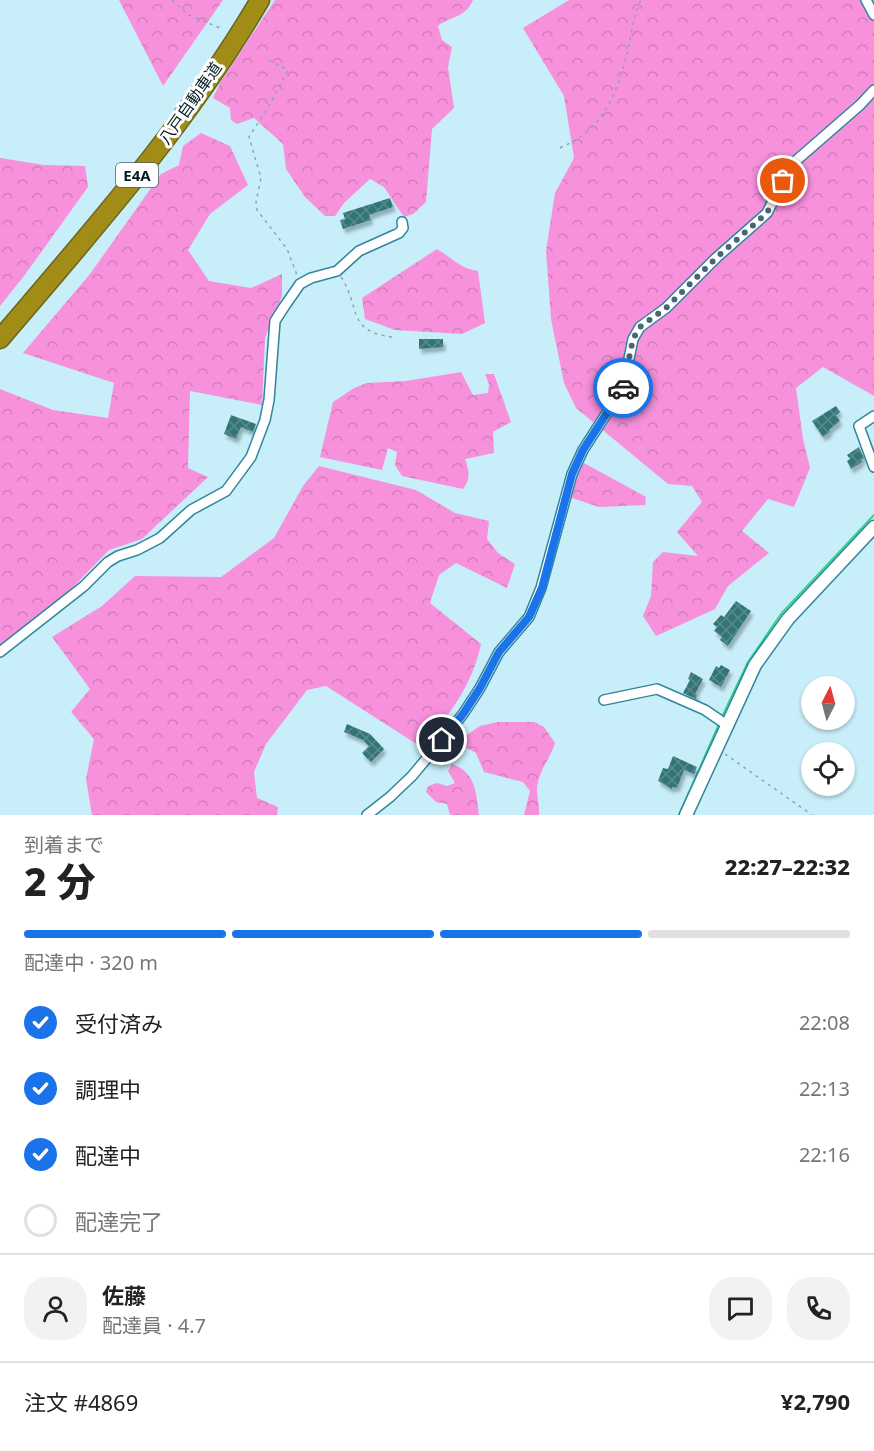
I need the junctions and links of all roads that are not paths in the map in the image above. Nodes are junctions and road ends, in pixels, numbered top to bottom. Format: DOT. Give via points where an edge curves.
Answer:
graph roads {
  1 [pos="260,0"];
  2 [pos="866,0"];
  3 [pos="874,15"];
  4 [pos="874,90"];
  5 [pos="402,222"];
  6 [pos="0,339"];
  7 [pos="874,416"];
  8 [pos="874,467"];
  9 [pos="874,527"];
  10 [pos="0,652"];
  11 [pos="604,700"];
  12 [pos="727,725"];
  13 [pos="367,815"];
  14 [pos="686,815"];
  1 -- 6 [label="highway, 八戸自動車道 / E4A" via="164,141"];
  2 -- 3 [label="street"];
  4 -- 13 [label="street" via="791,165 767,213 666,308 640,327 633,339 622,388 572,474 542,588 529,617 499,652 480,688 442,740 412,776"];
  5 -- 10 [label="street" via="399,233 359,251 337,272 300,284 275,321 269,400 259,438 251,457 226,491 191,510 160,538 108,562 80,590"];
  7 -- 8 [label="street" via="859,426"];
  9 -- 12 [label="street" via="788,618 755,665"];
  11 -- 12 [label="street" via="657,689 705,710"];
  12 -- 14 [label="street"];
}
